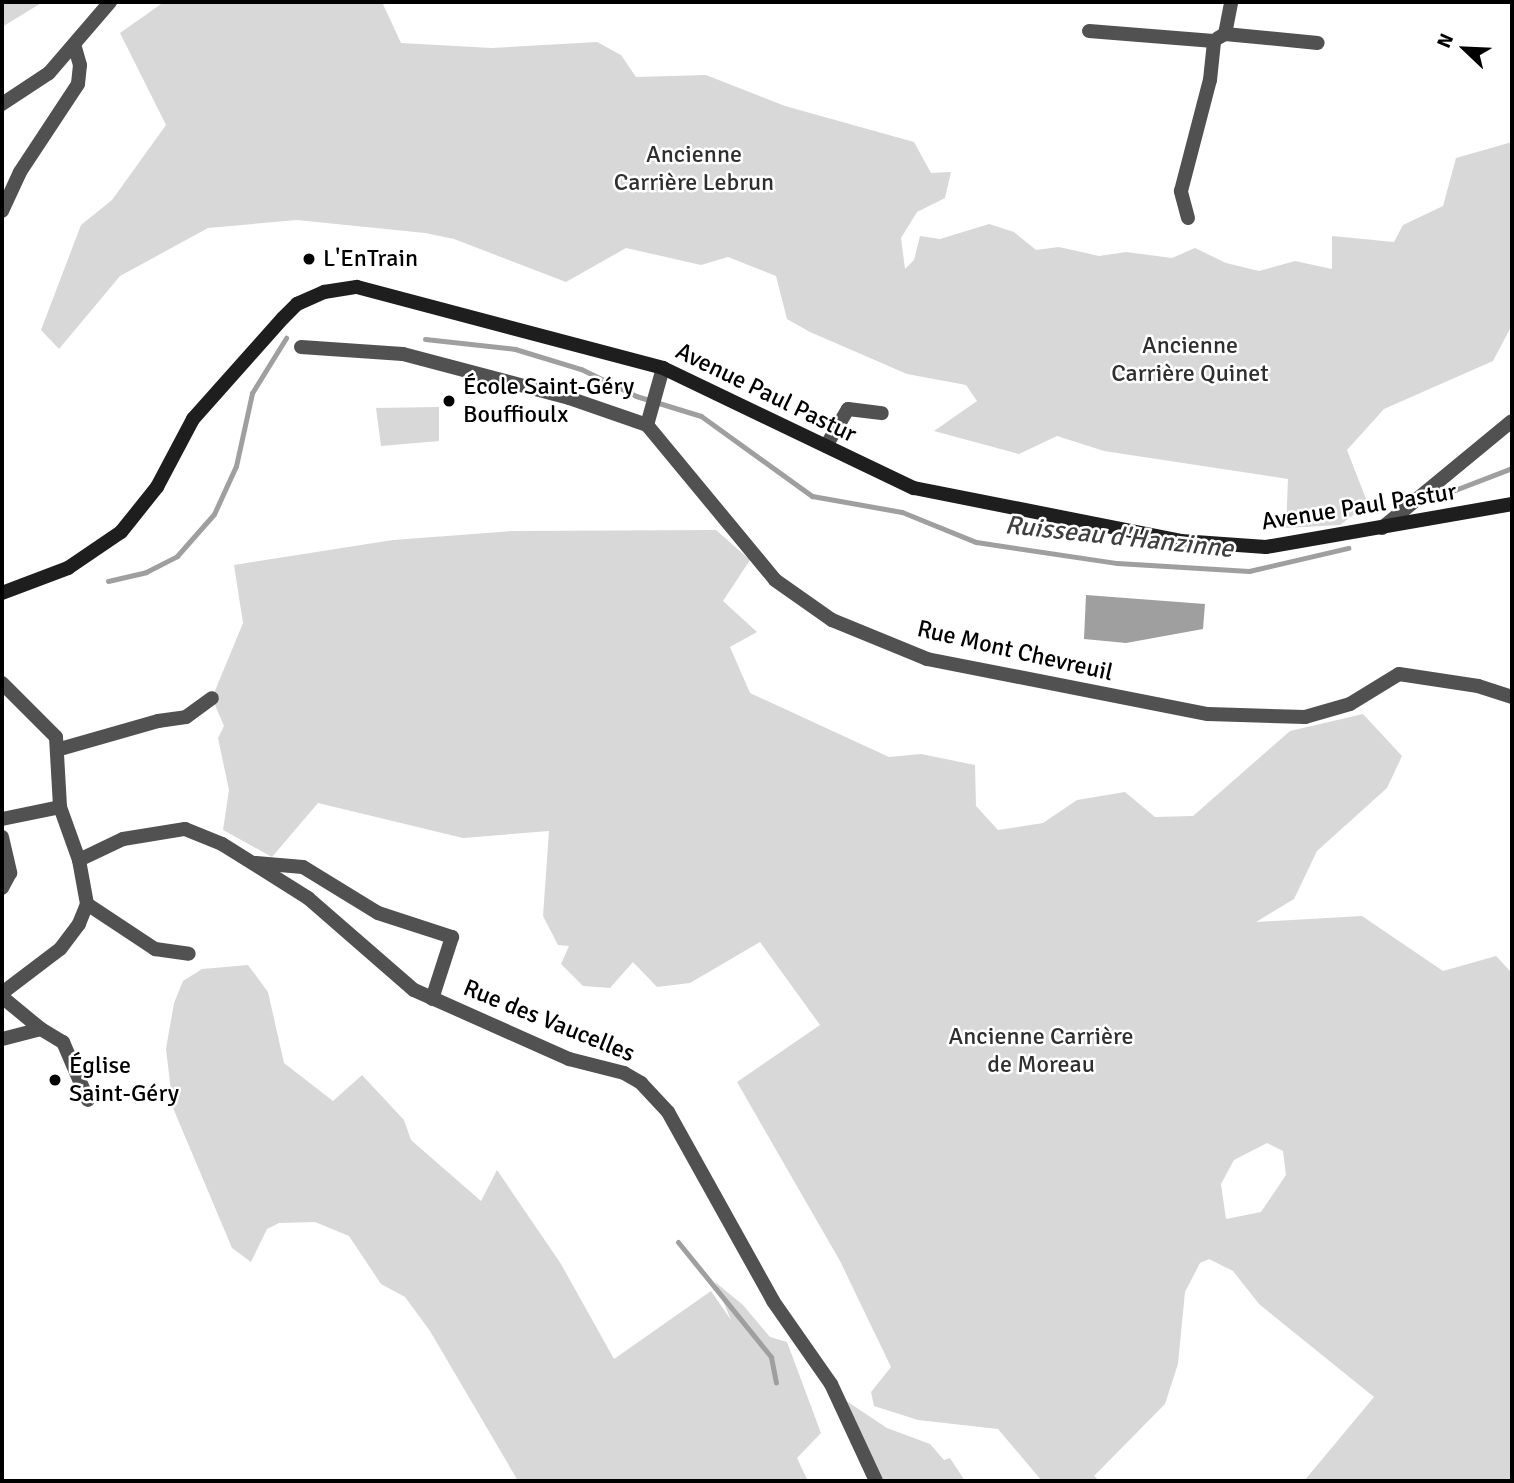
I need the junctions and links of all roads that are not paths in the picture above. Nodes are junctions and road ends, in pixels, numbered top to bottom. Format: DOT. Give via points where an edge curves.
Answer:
graph roads {
  1 [pos="110,2"];
  2 [pos="1231,2"];
  3 [pos="1089,32"];
  4 [pos="1219,38"];
  5 [pos="1318,43"];
  6 [pos="75,47"];
  7 [pos="2,104"];
  8 [pos="2,211"];
  9 [pos="1188,218"];
  10 [pos="301,347"];
  11 [pos="663,368"];
  12 [pos="882,413"];
  13 [pos="649,419"];
  14 [pos="1512,421"];
  15 [pos="827,446"];
  16 [pos="1512,504"];
  17 [pos="1380,529"];
  18 [pos="2,593"];
  19 [pos="2,683"];
  20 [pos="1512,697"];
  21 [pos="212,698"];
  22 [pos="60,749"];
  23 [pos="60,807"];
  24 [pos="2,819"];
  25 [pos="2,837"];
  26 [pos="79,860"];
  27 [pos="251,862"];
  28 [pos="2,888"];
  29 [pos="87,904"];
  30 [pos="189,954"];
  31 [pos="2,995"];
  32 [pos="432,999"];
  33 [pos="41,1029"];
  34 [pos="2,1039"];
  35 [pos="88,1100"];
  36 [pos="876,1481"];
  1 -- 6 [label="street"];
  2 -- 4 [label="street"];
  3 -- 4 [label="street"];
  4 -- 5 [label="street"];
  4 -- 9 [label="street" via="1181,191"];
  6 -- 7 [label="street" via="49,73"];
  6 -- 8 [label="street" via="80,65 78,84 20,172"];
  10 -- 13 [label="street" via="403,354"];
  11 -- 13 [label="street"];
  11 -- 15 [label="main road, Avenue Paul Pastur"];
  11 -- 18 [label="main road, Avenue Paul Pastur" via="389,293 357,287 324,292 297,304 193,419 157,488 121,532 68,568"];
  12 -- 15 [label="street" via="848,409"];
  13 -- 20 [label="street, Rue Mont Chevreuil" via="775,580 832,620 926,659 1208,714 1305,717 1350,704 1399,674 1478,686"];
  14 -- 17 [label="street"];
  15 -- 17 [label="main road, Avenue Paul Pastur" via="914,488 1181,541 1266,547"];
  16 -- 17 [label="main road, Avenue Paul Pastur"];
  19 -- 22 [label="street" via="45,721"];
  21 -- 22 [label="street" via="186,718 158,721"];
  22 -- 23 [label="street"];
  23 -- 24 [label="street"];
  23 -- 26 [label="street"];
  25 -- 28 [label="street" via="10,873"];
  26 -- 27 [label="street, Rue des Vaucelles" via="123,839 186,829"];
  26 -- 29 [label="street"];
  27 -- 32 [label="street, Rue des Vaucelles" via="309,898 414,990"];
  27 -- 32 [label="street" via="303,867 378,913 452,937"];
  29 -- 30 [label="street" via="155,949"];
  29 -- 31 [label="street" via="60,949"];
  31 -- 33 [label="street"];
  32 -- 36 [label="street, Rue des Vaucelles" via="569,1059 624,1073 667,1112 773,1301 831,1384"];
  33 -- 34 [label="street"];
  33 -- 35 [label="street" via="63,1042"];
}
